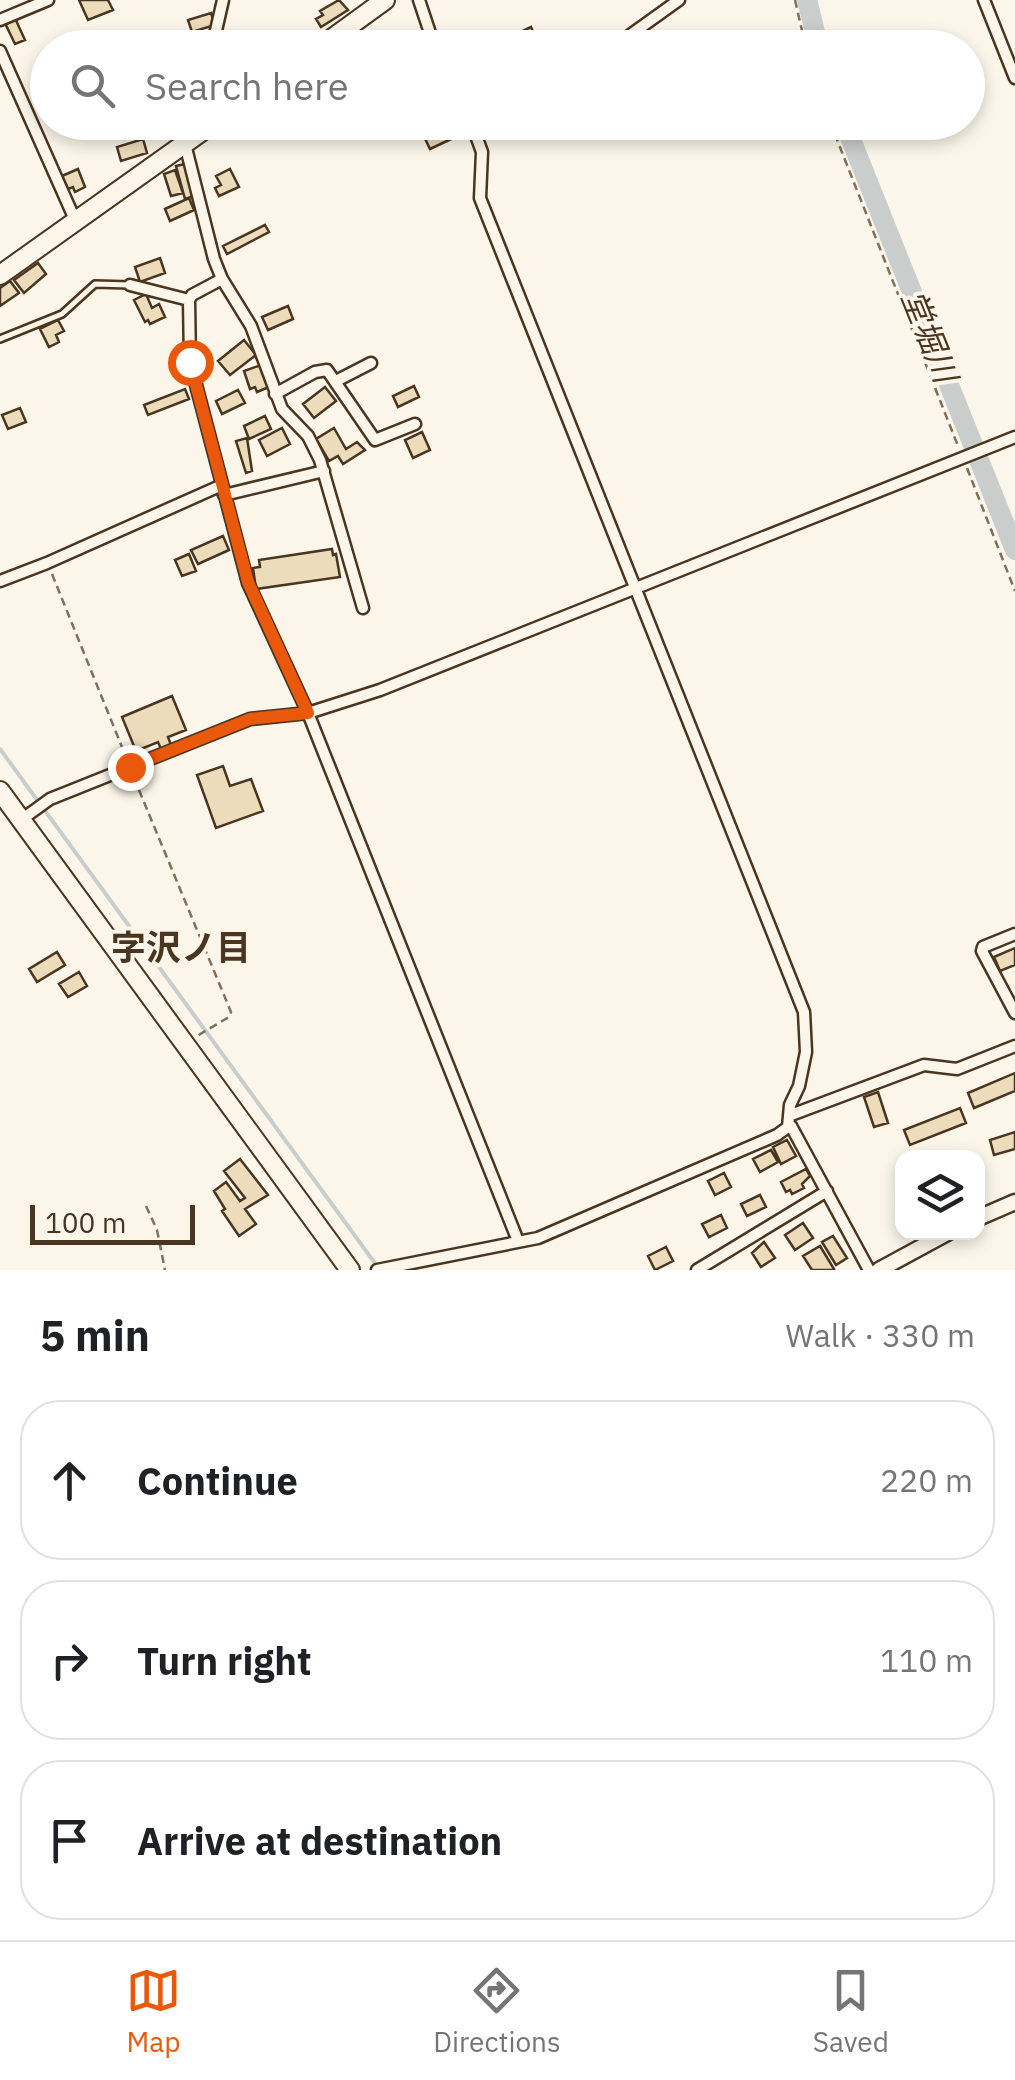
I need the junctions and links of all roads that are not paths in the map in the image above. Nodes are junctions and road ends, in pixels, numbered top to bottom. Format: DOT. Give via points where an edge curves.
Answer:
graph roads {
  1 [pos="46,0"];
  2 [pos="223,0"];
  3 [pos="385,0"];
  4 [pos="419,0"];
  5 [pos="679,0"];
  6 [pos="984,0"];
  7 [pos="0,20"];
  8 [pos="216,30"];
  9 [pos="344,30"];
  10 [pos="429,30"];
  11 [pos="637,30"];
  12 [pos="0,51"];
  13 [pos="1015,78"];
  14 [pos="30,118"];
  15 [pos="40,140"];
  16 [pos="187,140"];
  17 [pos="200,140"];
  18 [pos="478,140"];
  19 [pos="76,222"];
  20 [pos="0,275"];
  21 [pos="222,279"];
  22 [pos="130,285"];
  23 [pos="190,300"];
  24 [pos="0,339"];
  25 [pos="371,362"];
  26 [pos="336,381"];
  27 [pos="276,394"];
  28 [pos="415,424"];
  29 [pos="1015,437"];
  30 [pos="324,471"];
  31 [pos="223,490"];
  32 [pos="0,581"];
  33 [pos="634,588"];
  34 [pos="363,608"];
  35 [pos="308,713"];
  36 [pos="0,791"];
  37 [pos="21,820"];
  38 [pos="1015,934"];
  39 [pos="1015,1013"];
  40 [pos="1015,1046"];
  41 [pos="790,1121"];
  42 [pos="827,1191"];
  43 [pos="1015,1202"];
  44 [pos="985,1215"];
  45 [pos="518,1240"];
  46 [pos="934,1240"];
  47 [pos="350,1270"];
  48 [pos="377,1270"];
  49 [pos="697,1270"];
  50 [pos="869,1270"];
  51 [pos="878,1270"];
  1 -- 7 [label="street"];
  2 -- 8 [label="street"];
  3 -- 9 [label="highway"];
  4 -- 10 [label="street"];
  5 -- 11 [label="street"];
  6 -- 13 [label="street"];
  12 -- 14 [label="street"];
  15 -- 19 [label="street"];
  16 -- 19 [label="highway"];
  17 -- 21 [label="street"];
  18 -- 33 [label="street" via="480,198"];
  19 -- 20 [label="highway"];
  21 -- 23 [label="street"];
  21 -- 27 [label="street" via="251,326"];
  22 -- 23 [label="street"];
  22 -- 24 [label="lane" via="95,284 62,314"];
  23 -- 31 [label="street" via="190,362"];
  25 -- 26 [label="street"];
  26 -- 27 [label="street" via="323,369"];
  26 -- 28 [label="street" via="375,440"];
  27 -- 30 [label="street"];
  29 -- 33 [label="street"];
  30 -- 31 [label="street"];
  30 -- 34 [label="street"];
  31 -- 32 [label="street"];
  31 -- 35 [label="street" via="248,582"];
  33 -- 35 [label="street"];
  33 -- 41 [label="street" via="804,1012 806,1052"];
  35 -- 37 [label="street" via="250,719 50,799"];
  35 -- 45 [label="street"];
  36 -- 37 [label="highway"];
  37 -- 47 [label="highway"];
  38 -- 39 [label="street" via="982,951"];
  40 -- 41 [label="street" via="957,1069 924,1066"];
  41 -- 42 [label="street"];
  41 -- 45 [label="street" via="778,1135 556,1232"];
  42 -- 49 [label="street"];
  42 -- 50 [label="street"];
  43 -- 44 [label="main road"];
  45 -- 48 [label="street"];
  46 -- 51 [label="main road"];
}
